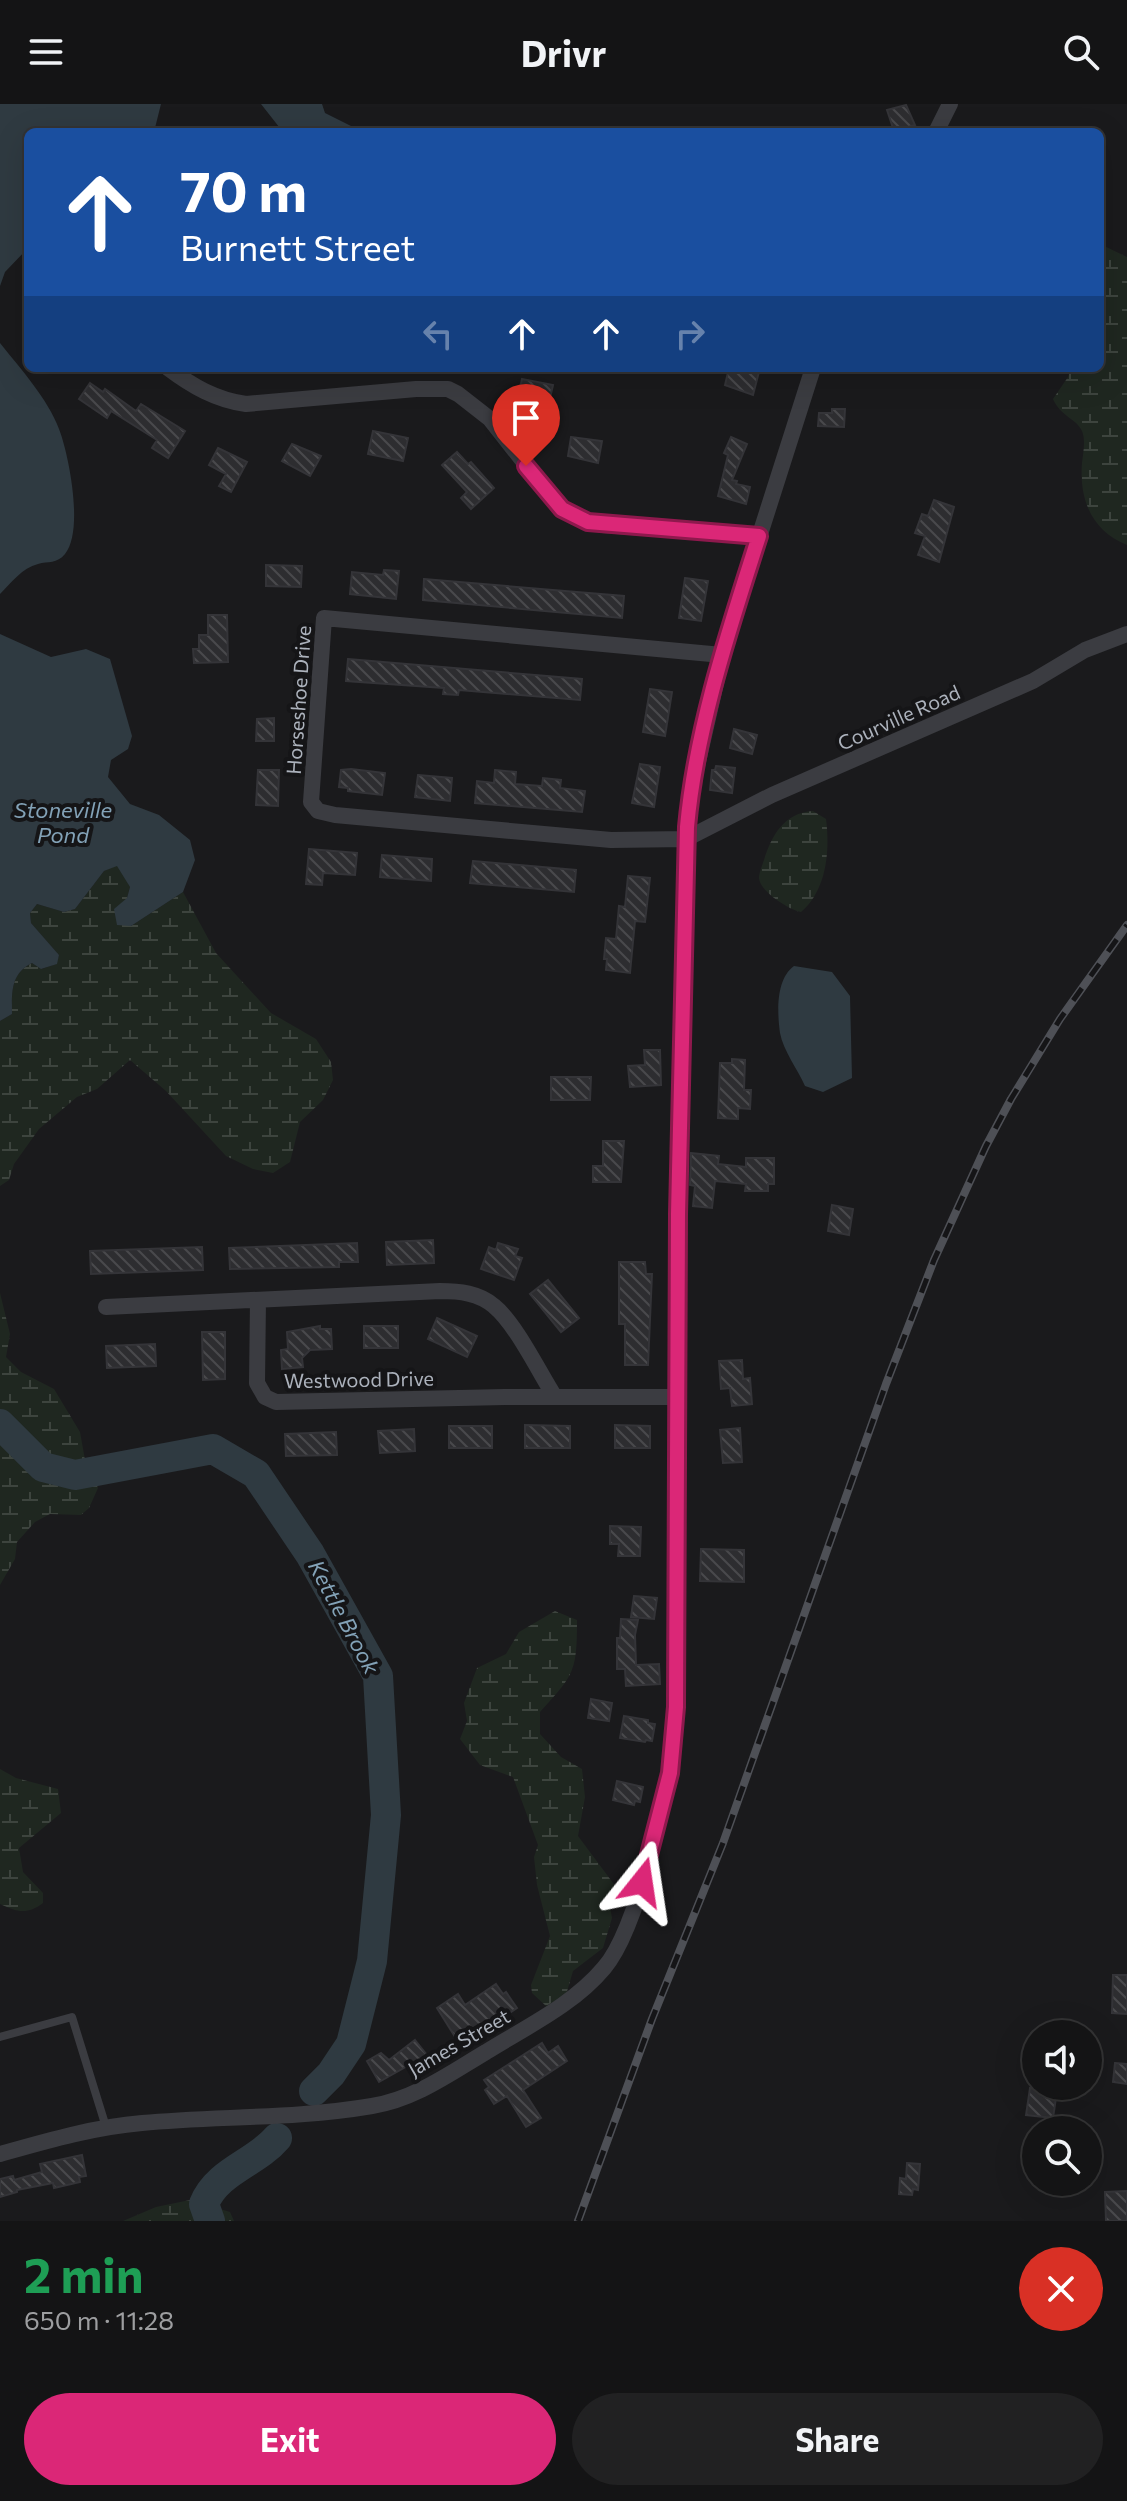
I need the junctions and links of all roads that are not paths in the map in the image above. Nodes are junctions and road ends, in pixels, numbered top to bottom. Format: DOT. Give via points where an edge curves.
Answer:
graph roads {
  1 [pos="950,104"];
  2 [pos="938,128"];
  3 [pos="174,372"];
  4 [pos="812,372"];
  5 [pos="759,536"];
  6 [pos="1127,634"];
  7 [pos="722,655"];
  8 [pos="686,839"];
  9 [pos="258,1300"];
  10 [pos="106,1307"];
  11 [pos="555,1397"];
  12 [pos="677,1397"];
  13 [pos="0,2037"];
  14 [pos="106,2128"];
  15 [pos="0,2154"];
  1 -- 2 [label="street"];
  3 -- 5 [label="street" via="206,393 246,404 448,389 490,419 556,503 574,517 602,525"];
  4 -- 5 [label="street, James Street"];
  5 -- 7 [label="street, James Street"];
  6 -- 8 [label="street, Courville Road"];
  7 -- 8 [label="street, James Street" via="691,787"];
  7 -- 8 [label="street, Horseshoe Drive" via="324,618 311,797 318,811 611,840"];
  8 -- 12 [label="street, James Street"];
  9 -- 10 [label="street"];
  9 -- 11 [label="street" via="467,1293 495,1306 506,1318"];
  9 -- 11 [label="street, Westwood Drive" via="257,1383 265,1397 276,1402"];
  11 -- 12 [label="street, Westwood Drive"];
  12 -- 14 [label="street, James Street" via="676,1708 670,1773 634,1906 611,1960 579,1992 424,2090 394,2101 339,2111"];
  13 -- 14 [label="lane" via="72,2017"];
  14 -- 15 [label="street, James Street"];
}
